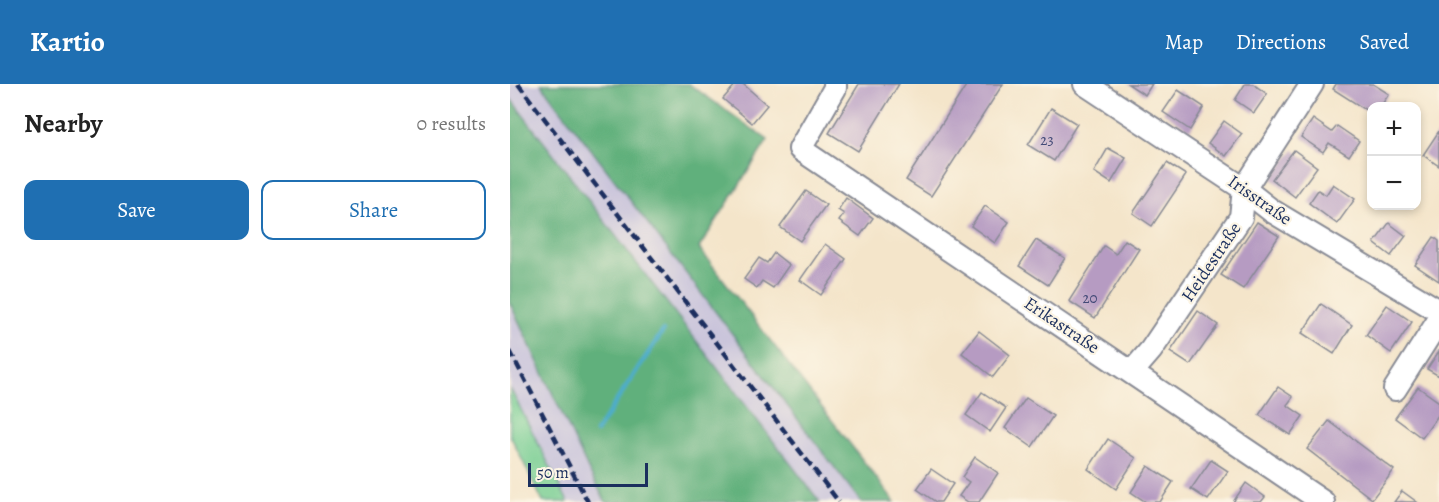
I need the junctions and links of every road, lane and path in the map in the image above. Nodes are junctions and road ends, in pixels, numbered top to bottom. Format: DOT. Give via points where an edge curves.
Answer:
graph roads {
  1 [pos="834,84"];
  2 [pos="1085,84"];
  3 [pos="1312,84"];
  4 [pos="1245,189"];
  5 [pos="1439,311"];
  6 [pos="1439,320"];
  7 [pos="1132,372"];
  8 [pos="1395,389"];
  9 [pos="1323,502"];
  1 -- 7 [label="street, Erikastraße" via="800,150"];
  2 -- 4 [label="street, Irisstraße"];
  3 -- 4 [label="street, Heidestraße"];
  4 -- 5 [label="street, Irisstraße" via="1272,211"];
  4 -- 7 [label="street, Heidestraße" via="1241,217"];
  6 -- 8 [label="street"];
  7 -- 9 [label="street, Erikastraße"];
}
